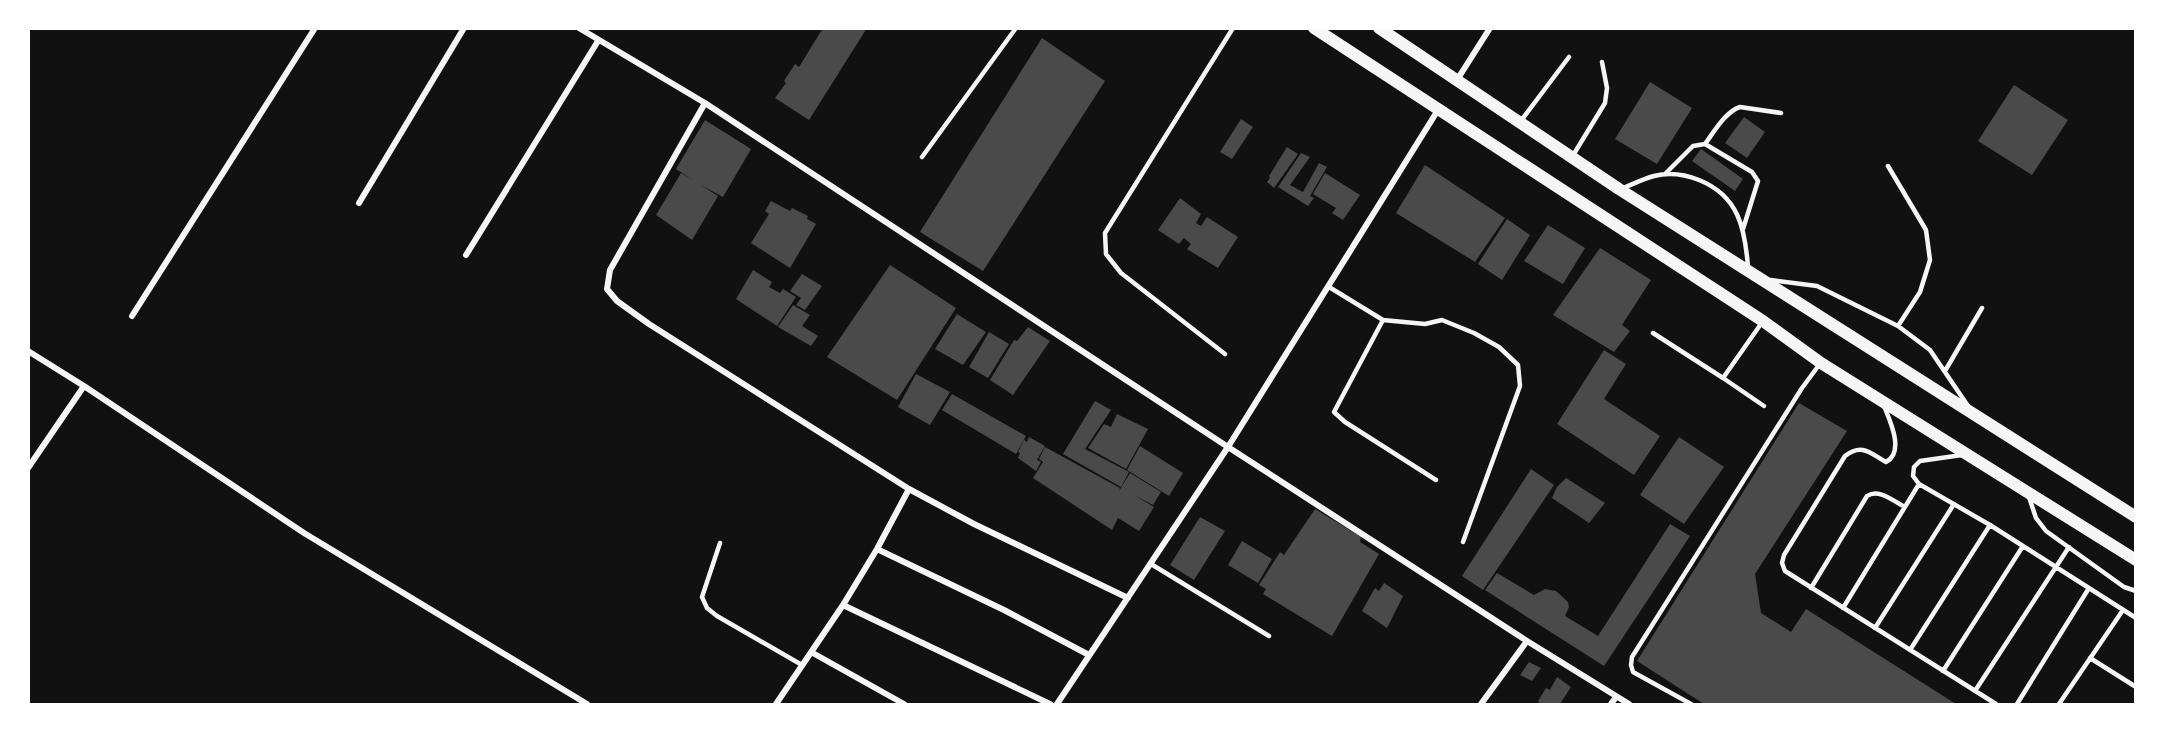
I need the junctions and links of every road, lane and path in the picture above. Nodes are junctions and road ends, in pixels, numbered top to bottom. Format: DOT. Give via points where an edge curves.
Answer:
graph roads {
  1 [pos="315,28"];
  2 [pos="464,28"];
  3 [pos="579,28"];
  4 [pos="1016,28"];
  5 [pos="1233,28"];
  6 [pos="1314,28"];
  7 [pos="1378,28"];
  8 [pos="1490,28"];
  9 [pos="598,40"];
  10 [pos="1569,57"];
  11 [pos="1602,62"];
  12 [pos="1457,80"];
  13 [pos="705,104"];
  14 [pos="1438,110"];
  15 [pos="1780,113"];
  16 [pos="1520,122"];
  17 [pos="1705,144"];
  18 [pos="922,157"];
  19 [pos="1572,157"];
  20 [pos="1888,166"];
  21 [pos="1665,174"];
  22 [pos="1619,189"];
  23 [pos="359,203"];
  24 [pos="1743,231"];
  25 [pos="466,255"];
  26 [pos="1754,276"];
  27 [pos="1329,286"];
  28 [pos="1982,308"];
  29 [pos="132,316"];
  30 [pos="1383,320"];
  31 [pos="1763,321"];
  32 [pos="1898,326"];
  33 [pos="1653,333"];
  34 [pos="28,351"];
  35 [pos="1225,354"];
  36 [pos="1821,363"];
  37 [pos="1945,371"];
  38 [pos="1723,378"];
  39 [pos="84,386"];
  40 [pos="1880,398"];
  41 [pos="1764,406"];
  42 [pos="1974,415"];
  43 [pos="1228,447"];
  44 [pos="1967,454"];
  45 [pos="28,468"];
  46 [pos="1436,480"];
  47 [pos="1919,484"];
  48 [pos="909,489"];
  49 [pos="2027,492"];
  50 [pos="1954,504"];
  51 [pos="1905,507"];
  52 [pos="2136,517"];
  53 [pos="1990,525"];
  54 [pos="1463,542"];
  55 [pos="720,543"];
  56 [pos="2023,546"];
  57 [pos="2069,547"];
  58 [pos="877,549"];
  59 [pos="2136,560"];
  60 [pos="1151,564"];
  61 [pos="2056,568"];
  62 [pos="1811,588"];
  63 [pos="2089,588"];
  64 [pos="2136,591"];
  65 [pos="1128,598"];
  66 [pos="843,605"];
  67 [pos="1843,608"];
  68 [pos="2123,610"];
  69 [pos="2136,618"];
  70 [pos="1875,628"];
  71 [pos="1269,636"];
  72 [pos="1527,641"];
  73 [pos="1910,650"];
  74 [pos="811,652"];
  75 [pos="1089,655"];
  76 [pos="2090,658"];
  77 [pos="802,665"];
  78 [pos="1944,671"];
  79 [pos="2136,687"];
  80 [pos="1975,691"];
  81 [pos="1617,697"];
  82 [pos="587,705"];
  83 [pos="776,705"];
  84 [pos="904,705"];
  85 [pos="1050,705"];
  86 [pos="1057,705"];
  87 [pos="1481,705"];
  88 [pos="1611,705"];
  89 [pos="1629,705"];
  90 [pos="1691,705"];
  91 [pos="1996,705"];
  92 [pos="2017,705"];
  93 [pos="2060,705"];
  1 -- 29 [label="street"];
  2 -- 23 [label="street"];
  3 -- 9 [label="street"];
  4 -- 18 [label="lane"];
  5 -- 35 [label="lane" via="1105,233 1106,254 1121,273"];
  6 -- 14 [label="main road"];
  7 -- 12 [label="main road"];
  8 -- 12 [label="street"];
  9 -- 13 [label="street"];
  9 -- 25 [label="street"];
  10 -- 16 [label="lane"];
  11 -- 19 [label="lane" via="1607,88 1605,103"];
  12 -- 16 [label="main road"];
  13 -- 43 [label="street"];
  13 -- 48 [label="street" via="610,270 607,289 649,324"];
  14 -- 27 [label="street"];
  14 -- 31 [label="main road"];
  15 -- 17 [label="lane" via="1736,108"];
  16 -- 19 [label="main road"];
  17 -- 21 [label="lane" via="1693,146"];
  17 -- 24 [label="lane" via="1757,177"];
  19 -- 22 [label="main road"];
  20 -- 32 [label="lane" via="1926,230 1930,260 1920,292"];
  21 -- 22 [label="lane"];
  21 -- 24 [label="lane" via="1683,174 1717,189 1729,199"];
  22 -- 26 [label="main road"];
  24 -- 26 [label="lane"];
  26 -- 32 [label="lane" via="1816,286"];
  26 -- 42 [label="main road"];
  27 -- 30 [label="lane"];
  27 -- 43 [label="street"];
  28 -- 37 [label="lane"];
  30 -- 46 [label="lane" via="1334,412"];
  30 -- 54 [label="lane" via="1425,324 1442,320 1498,347 1518,365 1520,386"];
  31 -- 36 [label="main road"];
  31 -- 38 [label="lane"];
  32 -- 37 [label="lane" via="1930,350"];
  33 -- 38 [label="lane"];
  34 -- 39 [label="street"];
  36 -- 40 [label="main road"];
  36 -- 90 [label="lane" via="1632,657 1633,672"];
  37 -- 42 [label="lane"];
  38 -- 41 [label="lane"];
  39 -- 45 [label="street"];
  39 -- 82 [label="street" via="304,533"];
  40 -- 44 [label="main road"];
  40 -- 62 [label="lane" via="1895,436 1890,460 1886,462 1863,449 1854,449 1845,456 1784,555 1785,571"];
  42 -- 52 [label="main road"];
  43 -- 60 [label="street"];
  43 -- 72 [label="street"];
  44 -- 47 [label="lane" via="1920,461 1913,471"];
  44 -- 49 [label="main road"];
  47 -- 50 [label="lane"];
  47 -- 51 [label="lane"];
  48 -- 58 [label="street"];
  48 -- 65 [label="street"];
  49 -- 57 [label="lane" via="2036,518 2046,531"];
  49 -- 59 [label="main road"];
  50 -- 53 [label="lane"];
  50 -- 70 [label="lane"];
  51 -- 62 [label="lane" via="1879,493 1867,496"];
  51 -- 67 [label="lane"];
  53 -- 56 [label="lane"];
  53 -- 73 [label="lane"];
  55 -- 77 [label="lane" via="702,597 706,608"];
  56 -- 61 [label="lane"];
  56 -- 78 [label="lane"];
  57 -- 61 [label="lane"];
  57 -- 64 [label="lane" via="2124,587"];
  58 -- 66 [label="street"];
  58 -- 75 [label="street" via="946,580"];
  60 -- 65 [label="street"];
  60 -- 71 [label="lane"];
  61 -- 63 [label="lane"];
  61 -- 80 [label="lane"];
  62 -- 67 [label="lane"];
  63 -- 68 [label="lane"];
  63 -- 92 [label="lane"];
  65 -- 75 [label="street"];
  66 -- 74 [label="street"];
  66 -- 85 [label="street"];
  67 -- 70 [label="lane"];
  68 -- 69 [label="lane"];
  68 -- 76 [label="lane"];
  70 -- 73 [label="lane"];
  72 -- 81 [label="street"];
  72 -- 87 [label="street"];
  73 -- 78 [label="lane"];
  74 -- 77 [label="street"];
  74 -- 84 [label="street"];
  75 -- 86 [label="street"];
  76 -- 79 [label="lane"];
  76 -- 93 [label="lane"];
  77 -- 83 [label="street"];
  78 -- 80 [label="lane"];
  80 -- 91 [label="lane"];
  81 -- 88 [label="street"];
  81 -- 89 [label="street"];
}
